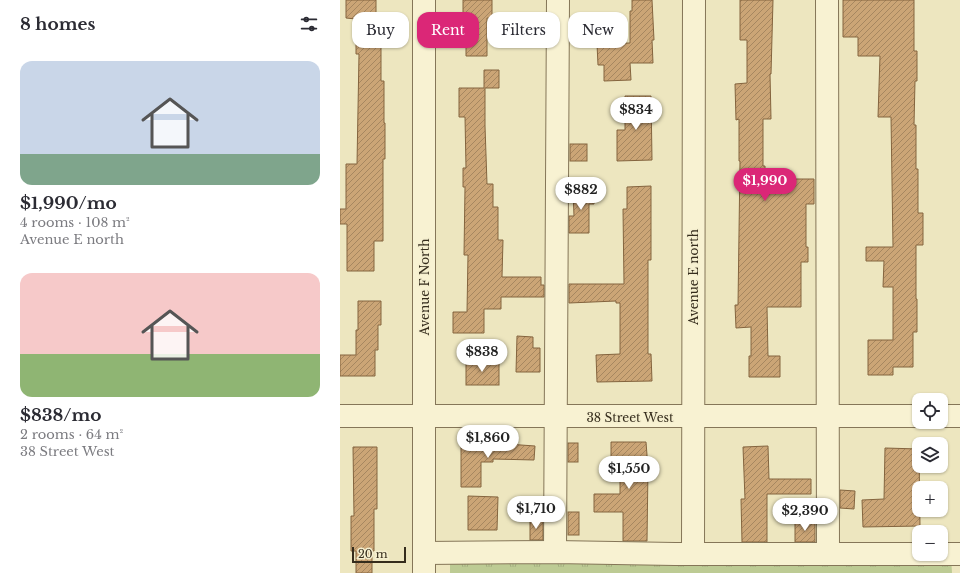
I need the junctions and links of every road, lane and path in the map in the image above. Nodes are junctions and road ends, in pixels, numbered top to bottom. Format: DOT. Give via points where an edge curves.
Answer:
graph roads {
  1 [pos="424,0"];
  2 [pos="558,0"];
  3 [pos="694,0"];
  4 [pos="826,0"];
  5 [pos="340,416"];
  6 [pos="828,416"];
  7 [pos="912,416"];
  8 [pos="948,416"];
  9 [pos="960,416"];
  10 [pos="424,417"];
  11 [pos="556,417"];
  12 [pos="693,417"];
  13 [pos="555,552"];
  14 [pos="693,554"];
  15 [pos="828,554"];
  16 [pos="960,554"];
  17 [pos="424,563"];
  1 -- 10 [label="street, Avenue F North"];
  2 -- 11 [label="street"];
  3 -- 12 [label="street, Avenue E north"];
  4 -- 6 [label="street"];
  5 -- 10 [label="street, 38 Street West"];
  6 -- 7 [label="street, 38 Street West"];
  6 -- 12 [label="street, 38 Street West"];
  6 -- 15 [label="street"];
  8 -- 9 [label="street"];
  10 -- 11 [label="street, 38 Street West"];
  10 -- 17 [label="street, Avenue F North"];
  11 -- 12 [label="street, 38 Street West"];
  11 -- 13 [label="street"];
  12 -- 14 [label="street, Avenue E north"];
  13 -- 14 [label="street"];
  13 -- 17 [label="street"];
  14 -- 15 [label="street"];
  15 -- 16 [label="street"];
}
